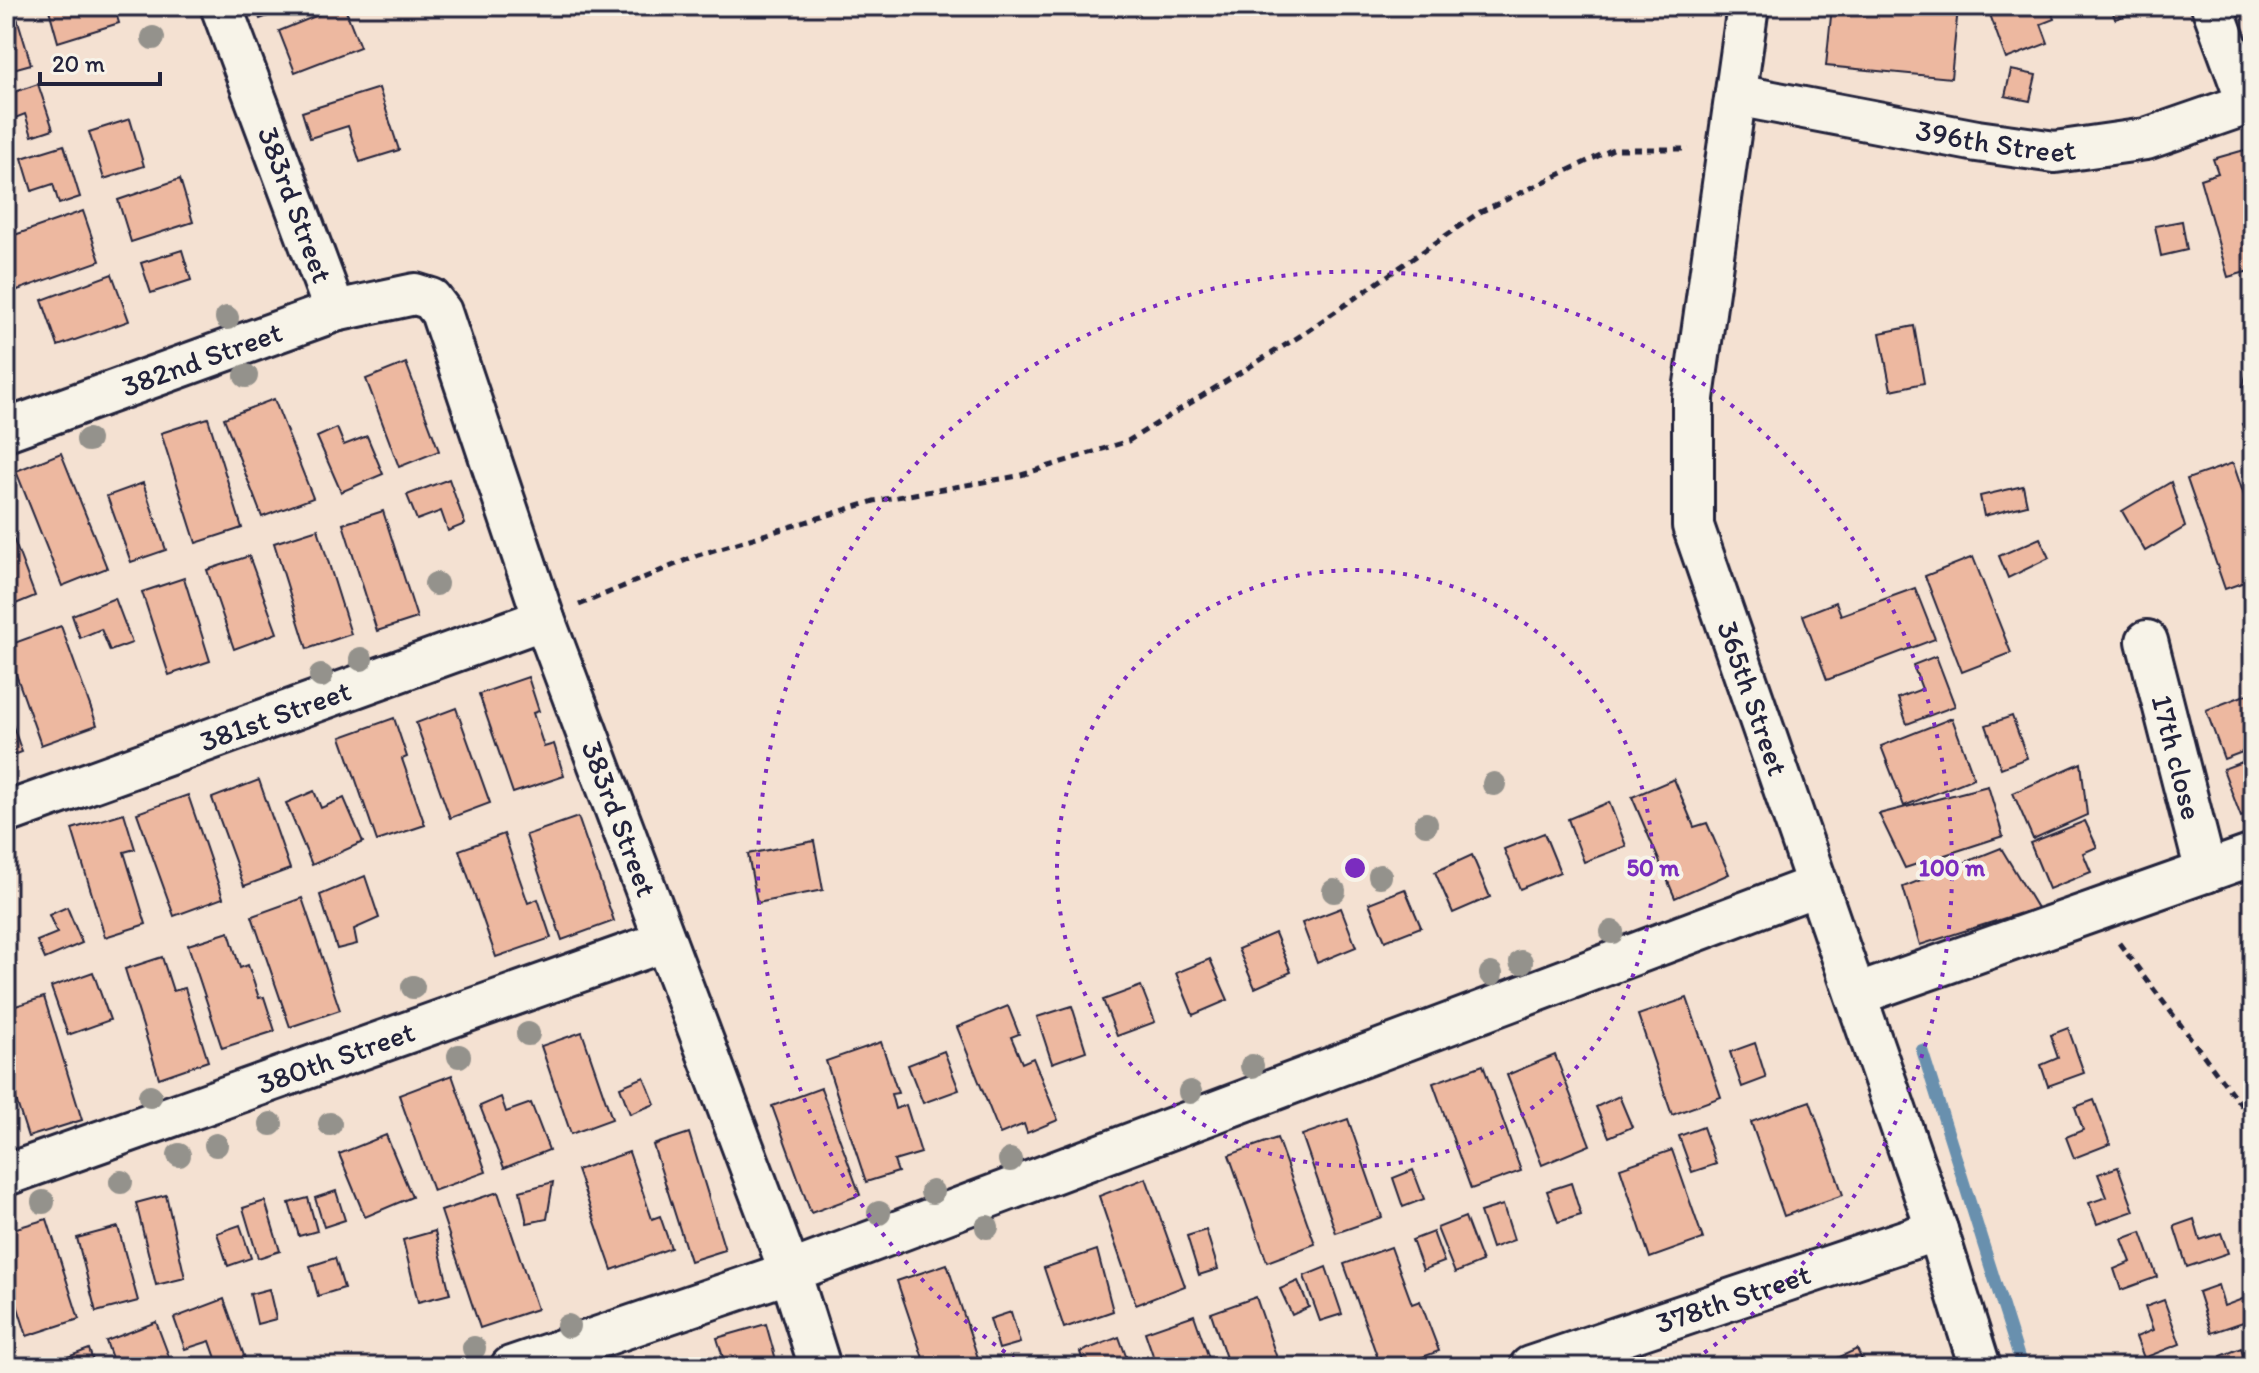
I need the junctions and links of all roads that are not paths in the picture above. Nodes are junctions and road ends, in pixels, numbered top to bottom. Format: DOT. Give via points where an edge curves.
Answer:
graph roads {
  1 [pos="221,6"];
  2 [pos="1748,6"];
  3 [pos="2212,6"];
  4 [pos="1736,95"];
  5 [pos="2250,103"];
  6 [pos="400,296"];
  7 [pos="335,311"];
  8 [pos="6,430"];
  9 [pos="544,619"];
  10 [pos="2147,641"];
  11 [pos="6,813"];
  12 [pos="2253,855"];
  13 [pos="2206,872"];
  14 [pos="1818,885"];
  15 [pos="665,941"];
  16 [pos="1856,995"];
  17 [pos="6,1175"];
  18 [pos="1937,1230"];
  19 [pos="790,1272"];
  20 [pos="511,1367"];
  21 [pos="820,1367"];
  22 [pos="1530,1367"];
  23 [pos="1980,1367"];
  1 -- 7 [label="street, 383rd Street"];
  2 -- 4 [label="street, 365th Street"];
  3 -- 5 [label="street"];
  4 -- 5 [label="street, 396th Street" via="2055,152 2146,139"];
  4 -- 14 [label="street, 365th Street" via="1693,398 1693,526"];
  6 -- 7 [label="street, 382nd Street"];
  6 -- 9 [label="street, 383rd Street" via="431,299 441,312"];
  7 -- 8 [label="street, 382nd Street"];
  9 -- 11 [label="street, 381st Street"];
  9 -- 15 [label="street, 383rd Street"];
  10 -- 13 [label="street, 17th close"];
  12 -- 13 [label="street"];
  13 -- 16 [label="street"];
  14 -- 16 [label="street, 365th Street"];
  14 -- 19 [label="street"];
  15 -- 17 [label="street, 380th Street"];
  15 -- 19 [label="street, 383rd Street"];
  16 -- 18 [label="street, 365th Street"];
  18 -- 22 [label="street, 378th Street"];
  18 -- 23 [label="street, 365th Street"];
  19 -- 20 [label="street"];
  19 -- 21 [label="street, 383rd Street"];
}
